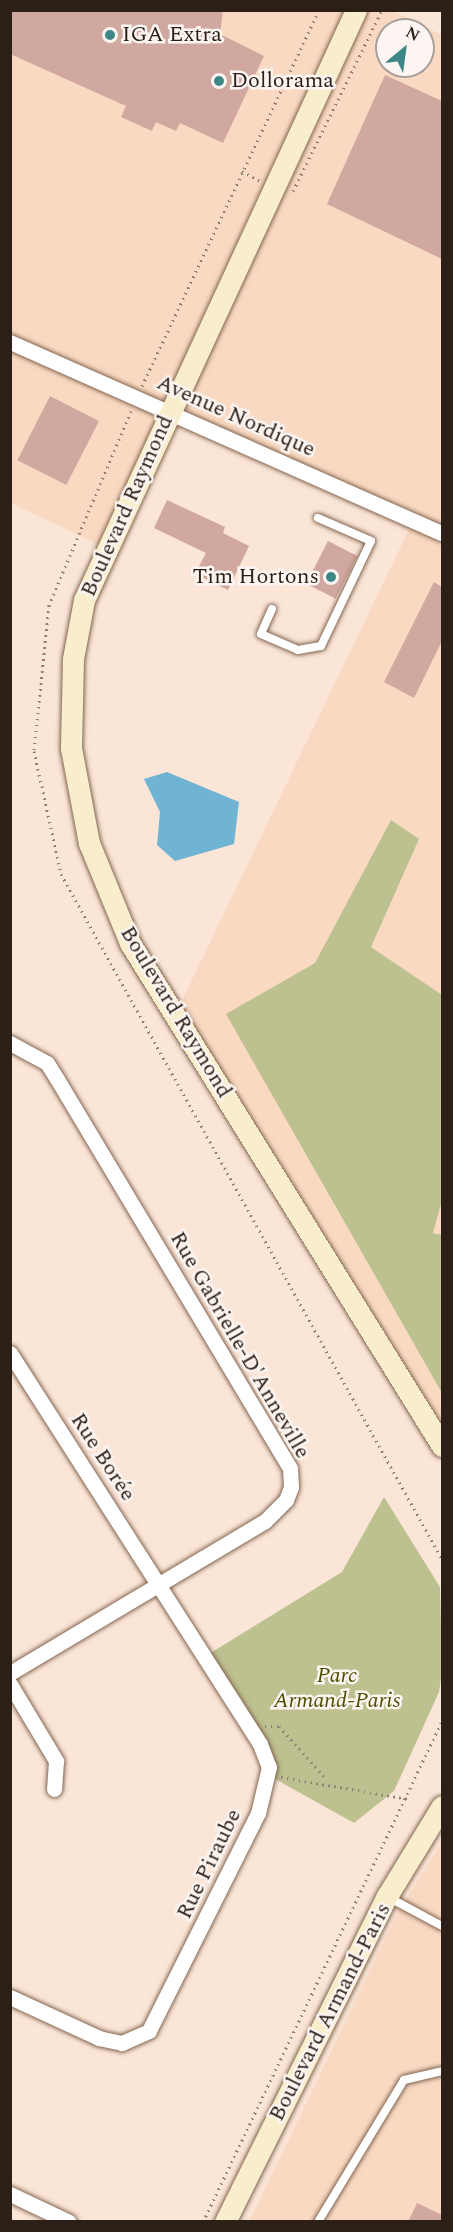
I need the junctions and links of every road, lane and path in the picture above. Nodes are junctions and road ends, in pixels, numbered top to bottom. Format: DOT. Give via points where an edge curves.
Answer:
graph roads {
  1 [pos="319,10"];
  2 [pos="356,10"];
  3 [pos="10,342"];
  4 [pos="137,396"];
  5 [pos="169,410"];
  6 [pos="318,518"];
  7 [pos="442,532"];
  8 [pos="272,609"];
  9 [pos="10,1043"];
  10 [pos="10,1353"];
  11 [pos="442,1446"];
  12 [pos="442,1559"];
  13 [pos="159,1585"];
  14 [pos="10,1673"];
  15 [pos="10,1684"];
  16 [pos="442,1721"];
  17 [pos="248,1725"];
  18 [pos="268,1775"];
  19 [pos="328,1782"];
  20 [pos="54,1789"];
  21 [pos="409,1799"];
  22 [pos="442,1806"];
  23 [pos="387,1896"];
  24 [pos="442,1926"];
  25 [pos="10,1997"];
  26 [pos="442,2071"];
  27 [pos="10,2194"];
  28 [pos="69,2222"];
  29 [pos="203,2222"];
  30 [pos="225,2222"];
  31 [pos="318,2222"];
  1 -- 4 [label="path"];
  2 -- 5 [label="street, Boulevard Raymond"];
  3 -- 4 [label="street, Avenue Nordique"];
  4 -- 5 [label="street, Avenue Nordique"];
  4 -- 12 [label="path" via="49,605 34,751 61,874"];
  5 -- 7 [label="street, Avenue Nordique"];
  5 -- 11 [label="street, Boulevard Raymond" via="84,600 73,658 71,748 89,843 130,943"];
  6 -- 8 [label="lane" via="371,541 321,646 298,650 261,634"];
  9 -- 13 [label="street, Rue Gabrielle-D'Anneville" via="47,1064 57,1079 290,1468 291,1487 277,1510"];
  10 -- 13 [label="street, Rue Borée"];
  13 -- 14 [label="street, Rue Gabrielle-D'Anneville"];
  13 -- 17 [label="street"];
  15 -- 20 [label="street" via="56,1761"];
  16 -- 21 [label="path"];
  17 -- 18 [label="street" via="270,1767"];
  17 -- 19 [label="path" via="279,1726"];
  18 -- 19 [label="path"];
  18 -- 25 [label="street, Rue Piraube" via="258,1813 149,2031 122,2043 99,2038"];
  19 -- 21 [label="path"];
  21 -- 29 [label="path"];
  22 -- 23 [label="street, Boulevard Armand-Paris"];
  23 -- 24 [label="lane"];
  23 -- 30 [label="street, Boulevard Armand-Paris"];
  26 -- 31 [label="lane" via="404,2080"];
  27 -- 28 [label="street"];
}
